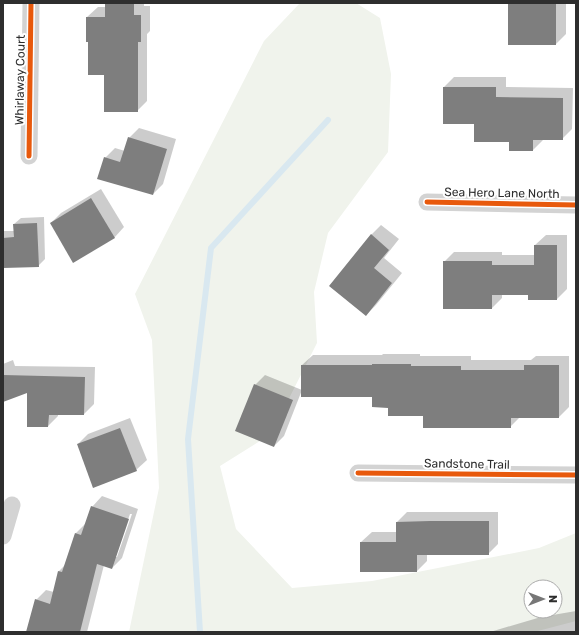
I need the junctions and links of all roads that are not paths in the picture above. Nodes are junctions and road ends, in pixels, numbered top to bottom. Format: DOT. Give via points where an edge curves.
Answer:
graph roads {
  1 [pos="31,3"];
  2 [pos="29,156"];
  3 [pos="427,202"];
  4 [pos="576,205"];
  5 [pos="358,473"];
  6 [pos="576,475"];
  7 [pos="12,505"];
  8 [pos="3,536"];
  1 -- 2 [label="street, Whirlaway Court"];
  3 -- 4 [label="street, Sea Hero Lane North"];
  5 -- 6 [label="street, Sandstone Trail"];
  7 -- 8 [label="street"];
}
